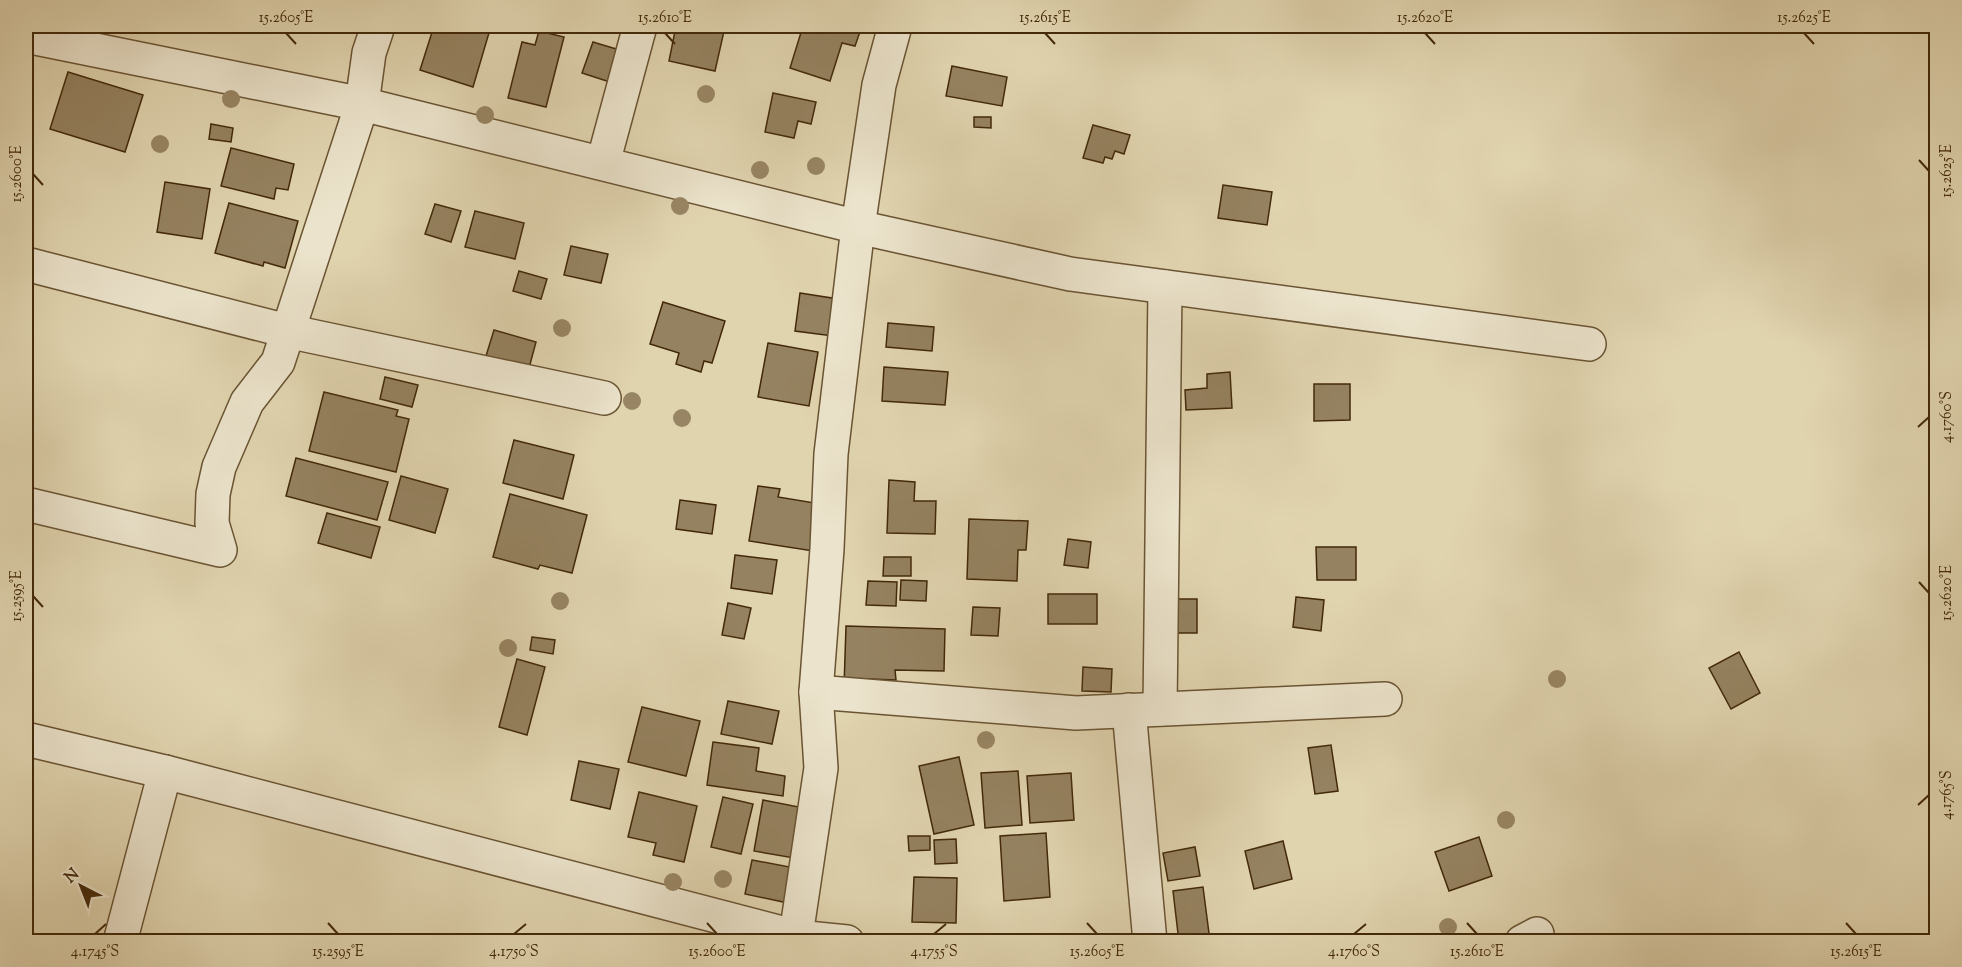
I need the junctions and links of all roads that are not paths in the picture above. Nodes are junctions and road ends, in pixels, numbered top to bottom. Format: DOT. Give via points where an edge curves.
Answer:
graph roads {
  1 [pos="378,26"];
  2 [pos="640,26"];
  3 [pos="895,26"];
  4 [pos="41,33"];
  5 [pos="362,104"];
  6 [pos="603,163"];
  7 [pos="858,227"];
  8 [pos="26,264"];
  9 [pos="1165,287"];
  10 [pos="287,331"];
  11 [pos="1589,344"];
  12 [pos="604,398"];
  13 [pos="26,504"];
  14 [pos="816,692"];
  15 [pos="1385,699"];
  16 [pos="1144,710"];
  17 [pos="26,739"];
  18 [pos="165,772"];
  19 [pos="796,939"];
  20 [pos="120,942"];
  21 [pos="847,942"];
  22 [pos="1150,942"];
  1 -- 5 [label="street" via="369,53"];
  2 -- 6 [label="street"];
  3 -- 7 [label="street" via="879,85"];
  4 -- 5 [label="street"];
  5 -- 6 [label="street"];
  5 -- 10 [label="street"];
  6 -- 7 [label="street"];
  7 -- 9 [label="street" via="1070,274"];
  7 -- 14 [label="street" via="831,454"];
  8 -- 10 [label="street"];
  9 -- 11 [label="street"];
  9 -- 16 [label="street"];
  10 -- 12 [label="street"];
  10 -- 13 [label="street" via="278,362 247,402 219,467 212,523 220,550"];
  14 -- 16 [label="street" via="1076,713"];
  14 -- 19 [label="street" via="821,768"];
  15 -- 16 [label="street"];
  16 -- 22 [label="street"];
  17 -- 18 [label="street"];
  18 -- 19 [label="street"];
  18 -- 20 [label="street"];
  19 -- 21 [label="street"];
}
